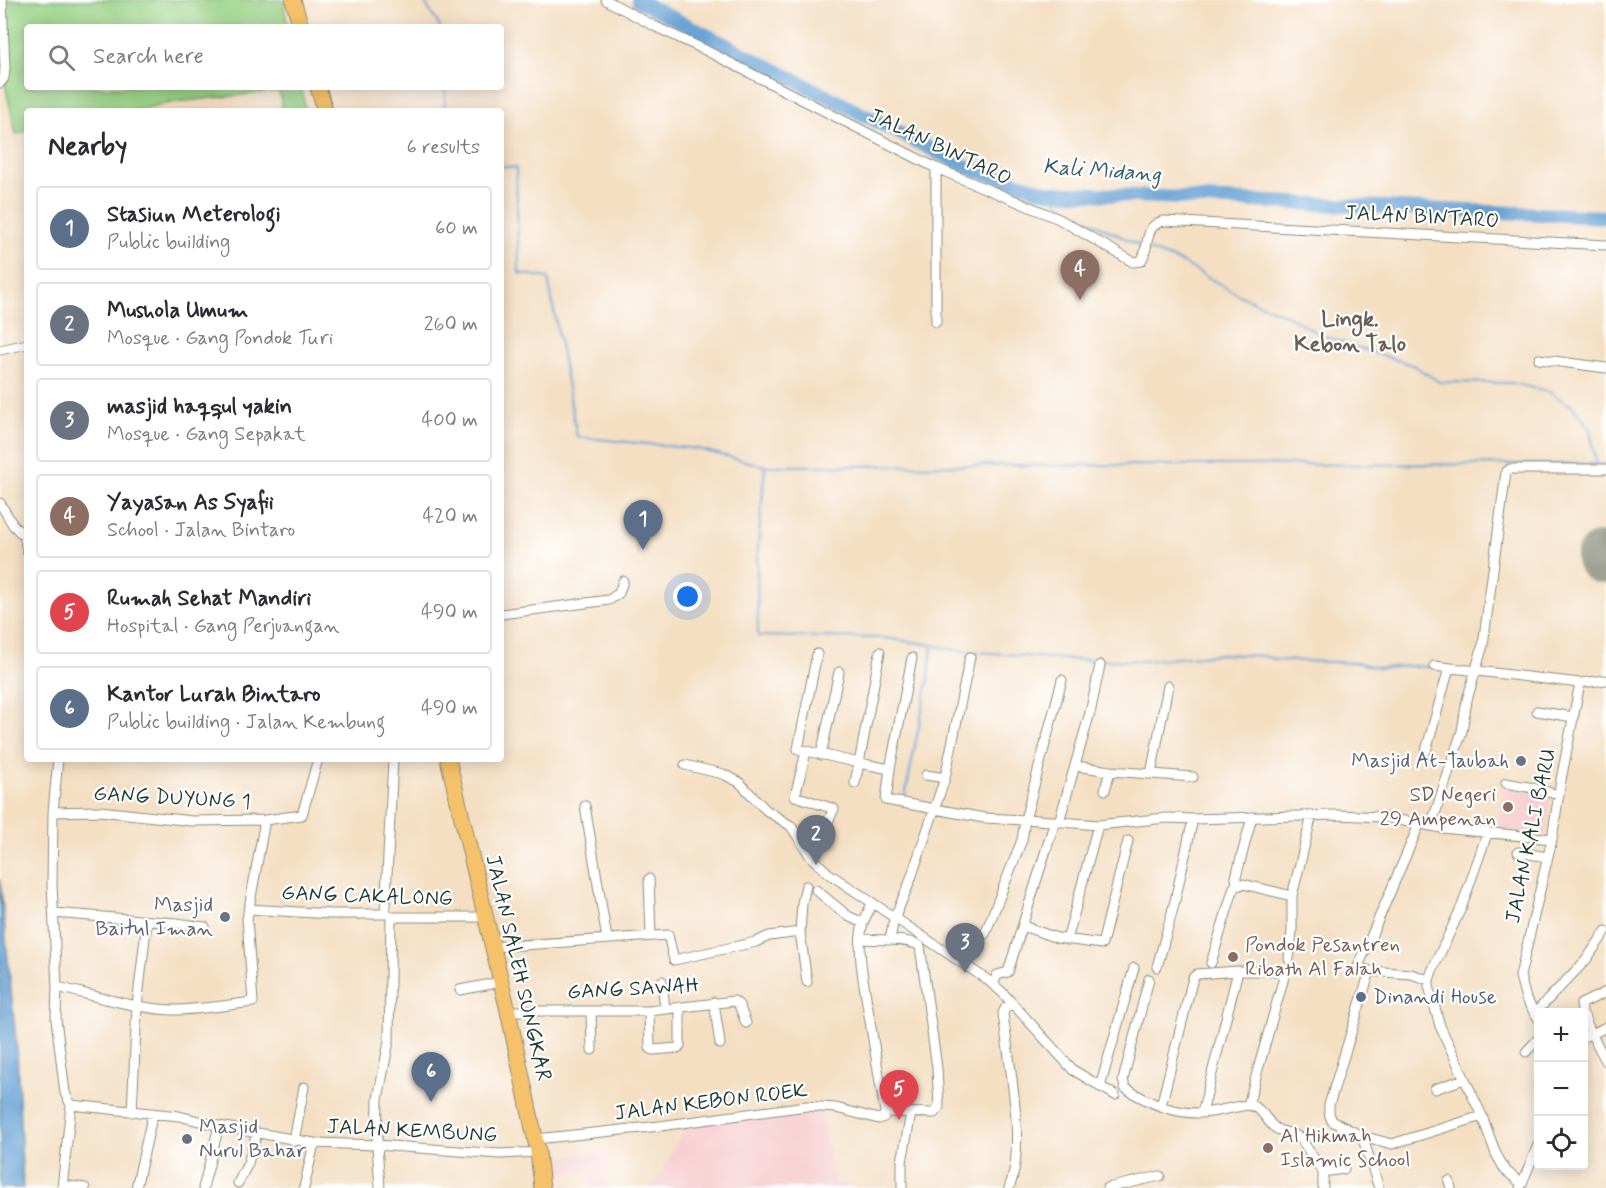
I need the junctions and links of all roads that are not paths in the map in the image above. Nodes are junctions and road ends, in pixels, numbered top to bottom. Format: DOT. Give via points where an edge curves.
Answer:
graph roads {
  1 [pos="2,0"];
  2 [pos="293,0"];
  3 [pos="606,0"];
  4 [pos="300,24"];
  5 [pos="2,34"];
  6 [pos="0,83"];
  7 [pos="319,90"];
  8 [pos="324,108"];
  9 [pos="936,168"];
  10 [pos="1606,244"];
  11 [pos="936,322"];
  12 [pos="24,345"];
  13 [pos="0,350"];
  14 [pos="1539,359"];
  15 [pos="1606,368"];
  16 [pos="1606,469"];
  17 [pos="0,503"];
  18 [pos="24,535"];
  19 [pos="623,581"];
  20 [pos="504,614"];
  21 [pos="880,652"];
  22 [pos="817,654"];
  23 [pos="970,657"];
  24 [pos="912,658"];
  25 [pos="1100,665"];
  26 [pos="1434,666"];
  27 [pos="1449,668"];
  28 [pos="1475,670"];
  29 [pos="839,672"];
  30 [pos="1062,680"];
  31 [pos="1606,680"];
  32 [pos="1580,683"];
  33 [pos="1168,686"];
  34 [pos="1538,711"];
  35 [pos="1573,717"];
  36 [pos="1426,751"];
  37 [pos="806,752"];
  38 [pos="821,755"];
  39 [pos="58,762"];
  40 [pos="317,762"];
  41 [pos="393,762"];
  42 [pos="449,762"];
  43 [pos="859,763"];
  44 [pos="685,765"];
  45 [pos="1076,766"];
  46 [pos="890,769"];
  47 [pos="1110,771"];
  48 [pos="1151,774"];
  49 [pos="926,775"];
  50 [pos="1193,777"];
  51 [pos="945,778"];
  52 [pos="855,783"];
  53 [pos="1506,783"];
  54 [pos="1105,790"];
  55 [pos="1559,795"];
  56 [pos="585,806"];
  57 [pos="934,808"];
  58 [pos="53,812"];
  59 [pos="1312,815"];
  60 [pos="1252,817"];
  61 [pos="1025,819"];
  62 [pos="1193,819"];
  63 [pos="265,820"];
  64 [pos="1057,822"];
  65 [pos="1098,825"];
  66 [pos="1419,825"];
  67 [pos="1431,826"];
  68 [pos="1487,834"];
  69 [pos="1128,840"];
  70 [pos="1552,840"];
  71 [pos="1518,852"];
  72 [pos="811,857"];
  73 [pos="1547,857"];
  74 [pos="649,879"];
  75 [pos="1237,885"];
  76 [pos="806,886"];
  77 [pos="816,890"];
  78 [pos="1292,896"];
  79 [pos="872,903"];
  80 [pos="248,909"];
  81 [pos="54,913"];
  82 [pos="388,915"];
  83 [pos="484,917"];
  84 [pos="894,919"];
  85 [pos="147,921"];
  86 [pos="863,923"];
  87 [pos="1023,926"];
  88 [pos="205,927"];
  89 [pos="1606,931"];
  90 [pos="800,932"];
  91 [pos="651,935"];
  92 [pos="607,939"];
  93 [pos="861,939"];
  94 [pos="890,940"];
  95 [pos="1067,940"];
  96 [pos="492,947"];
  97 [pos="1289,959"];
  98 [pos="1211,963"];
  99 [pos="967,964"];
  100 [pos="1157,967"];
  101 [pos="1134,968"];
  102 [pos="1238,971"];
  103 [pos="1370,971"];
  104 [pos="1149,979"];
  105 [pos="1429,980"];
  106 [pos="662,981"];
  107 [pos="501,982"];
  108 [pos="807,982"];
  109 [pos="993,985"];
  110 [pos="57,987"];
  111 [pos="460,990"];
  112 [pos="1606,992"];
  113 [pos="714,1002"];
  114 [pos="1012,1004"];
  115 [pos="137,1006"];
  116 [pos="680,1007"];
  117 [pos="1544,1008"];
  118 [pos="1582,1008"];
  119 [pos="665,1009"];
  120 [pos="508,1011"];
  121 [pos="591,1011"];
  122 [pos="649,1011"];
  123 [pos="1534,1011"];
  124 [pos="746,1023"];
  125 [pos="1606,1027"];
  126 [pos="1589,1035"];
  127 [pos="720,1044"];
  128 [pos="1534,1044"];
  129 [pos="592,1050"];
  130 [pos="1526,1053"];
  131 [pos="1606,1059"];
  132 [pos="1464,1079"];
  133 [pos="304,1087"];
  134 [pos="1100,1087"];
  135 [pos="1436,1089"];
  136 [pos="1115,1095"];
  137 [pos="70,1105"];
  138 [pos="1248,1105"];
  139 [pos="1161,1106"];
  140 [pos="132,1112"];
  141 [pos="885,1112"];
  142 [pos="153,1113"];
  143 [pos="911,1113"];
  144 [pos="1202,1113"];
  145 [pos="1482,1116"];
  146 [pos="219,1125"];
  147 [pos="257,1133"];
  148 [pos="1362,1136"];
  149 [pos="294,1141"];
  150 [pos="314,1143"];
  151 [pos="377,1145"];
  152 [pos="537,1146"];
  153 [pos="1534,1156"];
  154 [pos="1344,1169"];
  155 [pos="1323,1172"];
  156 [pos="1160,1176"];
  157 [pos="238,1183"];
  158 [pos="63,1186"];
  159 [pos="1521,1186"];
  160 [pos="85,1188"];
  161 [pos="136,1188"];
  162 [pos="203,1188"];
  163 [pos="304,1188"];
  164 [pos="380,1188"];
  165 [pos="542,1188"];
  166 [pos="902,1188"];
  167 [pos="1009,1188"];
  168 [pos="1107,1188"];
  169 [pos="1323,1188"];
  170 [pos="1379,1188"];
  1 -- 5 [label="street"];
  2 -- 4 [label="highway"];
  3 -- 9 [label="street, JALAN BINTARO"];
  5 -- 6 [label="street" via="4,78"];
  7 -- 8 [label="highway"];
  9 -- 10 [label="street, JALAN BINTARO" via="1059,219 1133,262 1141,261 1145,254 1152,226 1169,221"];
  9 -- 11 [label="street"];
  12 -- 13 [label="street"];
  14 -- 15 [label="street"];
  16 -- 28 [label="street" via="1506,472 1483,645"];
  17 -- 18 [label="street"];
  19 -- 20 [label="street" via="619,593 609,600"];
  21 -- 43 [label="street"];
  22 -- 37 [label="street" via="797,746"];
  23 -- 51 [label="street"];
  24 -- 46 [label="street"];
  25 -- 45 [label="street"];
  26 -- 27 [label="street"];
  27 -- 28 [label="street"];
  27 -- 36 [label="street"];
  28 -- 32 [label="street"];
  28 -- 67 [label="street" via="1462,731"];
  29 -- 38 [label="street"];
  30 -- 61 [label="street"];
  31 -- 32 [label="street"];
  32 -- 35 [label="street, JALAN KALI BARU"];
  33 -- 48 [label="street"];
  34 -- 35 [label="street"];
  35 -- 55 [label="street, JALAN KALI BARU"];
  37 -- 38 [label="street"];
  37 -- 72 [label="street" via="795,796 834,809"];
  38 -- 43 [label="street"];
  39 -- 58 [label="street"];
  40 -- 63 [label="street, GANG DUYUNG 1" via="302,815"];
  41 -- 82 [label="street"];
  42 -- 83 [label="highway, JALAN SALEH SUNGKAR"];
  43 -- 46 [label="street"];
  43 -- 52 [label="street"];
  44 -- 72 [label="street" via="739,782 766,810 791,826"];
  45 -- 47 [label="street"];
  45 -- 64 [label="street"];
  46 -- 57 [label="street" via="886,800"];
  47 -- 48 [label="street"];
  47 -- 54 [label="street"];
  48 -- 50 [label="street"];
  49 -- 51 [label="street"];
  51 -- 57 [label="street"];
  53 -- 55 [label="street"];
  55 -- 70 [label="street, JALAN KALI BARU"];
  56 -- 92 [label="street"];
  57 -- 61 [label="street" via="984,818"];
  57 -- 84 [label="street"];
  58 -- 63 [label="street, GANG DUYUNG 1" via="109,811 192,821"];
  58 -- 81 [label="street"];
  59 -- 60 [label="street"];
  59 -- 66 [label="street" via="1383,817"];
  59 -- 78 [label="street"];
  60 -- 62 [label="street"];
  60 -- 75 [label="street"];
  61 -- 64 [label="street"];
  61 -- 99 [label="street" via="1022,840 985,934 971,941"];
  62 -- 65 [label="street"];
  62 -- 100 [label="street"];
  63 -- 80 [label="street"];
  64 -- 65 [label="street"];
  64 -- 87 [label="street"];
  65 -- 95 [label="street"];
  66 -- 67 [label="street"];
  66 -- 103 [label="street" via="1358,967"];
  67 -- 68 [label="street"];
  68 -- 70 [label="street"];
  68 -- 105 [label="street" via="1462,906"];
  69 -- 95 [label="street" via="1104,942"];
  70 -- 73 [label="street, JALAN KALI BARU"];
  71 -- 73 [label="street"];
  72 -- 79 [label="street"];
  73 -- 123 [label="street, JALAN KALI BARU" via="1520,976"];
  74 -- 91 [label="street"];
  75 -- 78 [label="street"];
  75 -- 98 [label="street" via="1232,890"];
  76 -- 90 [label="street"];
  77 -- 86 [label="street"];
  78 -- 97 [label="street"];
  79 -- 84 [label="street"];
  79 -- 86 [label="street"];
  80 -- 82 [label="street, GANG CAKALONG"];
  80 -- 115 [label="street" via="246,932 253,1002 173,1010"];
  81 -- 85 [label="street"];
  81 -- 110 [label="street"];
  82 -- 83 [label="street, GANG CAKALONG"];
  82 -- 151 [label="street" via="389,1041 378,1099"];
  83 -- 96 [label="highway, JALAN SALEH SUNGKAR"];
  84 -- 94 [label="street"];
  84 -- 99 [label="street"];
  85 -- 88 [label="street"];
  85 -- 115 [label="street"];
  86 -- 93 [label="street"];
  87 -- 95 [label="street"];
  87 -- 109 [label="street" via="1008,972 997,975"];
  89 -- 117 [label="street"];
  90 -- 91 [label="street" via="674,960 669,935"];
  90 -- 108 [label="street"];
  91 -- 92 [label="street"];
  92 -- 96 [label="street"];
  93 -- 94 [label="street"];
  93 -- 141 [label="street" via="870,1028"];
  94 -- 143 [label="street" via="920,946 937,1068 938,1111"];
  96 -- 107 [label="highway, JALAN SALEH SUNGKAR"];
  99 -- 109 [label="street"];
  101 -- 134 [label="street"];
  102 -- 138 [label="street" via="1281,971 1284,977"];
  102 -- 139 [label="street" via="1202,973 1193,978"];
  102 -- 144 [label="street"];
  103 -- 105 [label="street" via="1411,974"];
  103 -- 148 [label="street" via="1329,1105 1332,1121"];
  104 -- 139 [label="street" via="1124,1084 1133,1093"];
  105 -- 132 [label="street" via="1438,1019"];
  106 -- 119 [label="street"];
  107 -- 111 [label="street"];
  107 -- 120 [label="highway, JALAN SALEH SUNGKAR"];
  109 -- 114 [label="street"];
  110 -- 115 [label="street"];
  110 -- 137 [label="street" via="56,1019 65,1093"];
  112 -- 118 [label="street" via="1581,1004"];
  113 -- 116 [label="street, GANG SAWAH"];
  113 -- 124 [label="street, GANG SAWAH" via="737,1002"];
  113 -- 127 [label="street"];
  114 -- 134 [label="street" via="1073,1070"];
  114 -- 167 [label="street" via="1003,1013 1016,1128"];
  115 -- 140 [label="street"];
  116 -- 119 [label="street, GANG SAWAH"];
  116 -- 122 [label="street" via="678,1048 650,1048"];
  119 -- 122 [label="street, GANG SAWAH"];
  120 -- 121 [label="street, GANG SAWAH"];
  120 -- 152 [label="highway, JALAN SALEH SUNGKAR"];
  121 -- 122 [label="street, GANG SAWAH"];
  121 -- 129 [label="street"];
  125 -- 126 [label="street"];
  126 -- 131 [label="street"];
  128 -- 130 [label="street"];
  132 -- 135 [label="street"];
  132 -- 145 [label="street"];
  133 -- 149 [label="street"];
  134 -- 136 [label="street"];
  137 -- 140 [label="street, JALAN KEMBUNG"];
  137 -- 158 [label="street"];
  138 -- 144 [label="street"];
  138 -- 155 [label="street" via="1260,1110 1276,1129 1297,1134"];
  139 -- 144 [label="street"];
  140 -- 142 [label="street, JALAN KEMBUNG"];
  141 -- 143 [label="street"];
  141 -- 152 [label="street, JALAN KEBON ROEK" via="884,1118 879,1119 836,1108 806,1106"];
  142 -- 146 [label="street, JALAN KEMBUNG"];
  142 -- 161 [label="street"];
  143 -- 166 [label="street" via="902,1162"];
  145 -- 148 [label="street" via="1399,1143"];
  145 -- 159 [label="street" via="1496,1154"];
  146 -- 147 [label="street, JALAN KEMBUNG"];
  146 -- 162 [label="street"];
  147 -- 149 [label="street, JALAN KEMBUNG"];
  147 -- 157 [label="street"];
  148 -- 170 [label="street"];
  149 -- 150 [label="street, JALAN KEMBUNG"];
  150 -- 151 [label="street, JALAN KEMBUNG"];
  150 -- 163 [label="street"];
  151 -- 152 [label="street, JALAN KEMBUNG" via="500,1154"];
  151 -- 164 [label="street"];
  152 -- 165 [label="highway, JALAN SALEH SUNGKAR"];
  153 -- 159 [label="street"];
  154 -- 155 [label="street"];
  155 -- 169 [label="street"];
  156 -- 168 [label="street"];
  158 -- 160 [label="street"];
}
